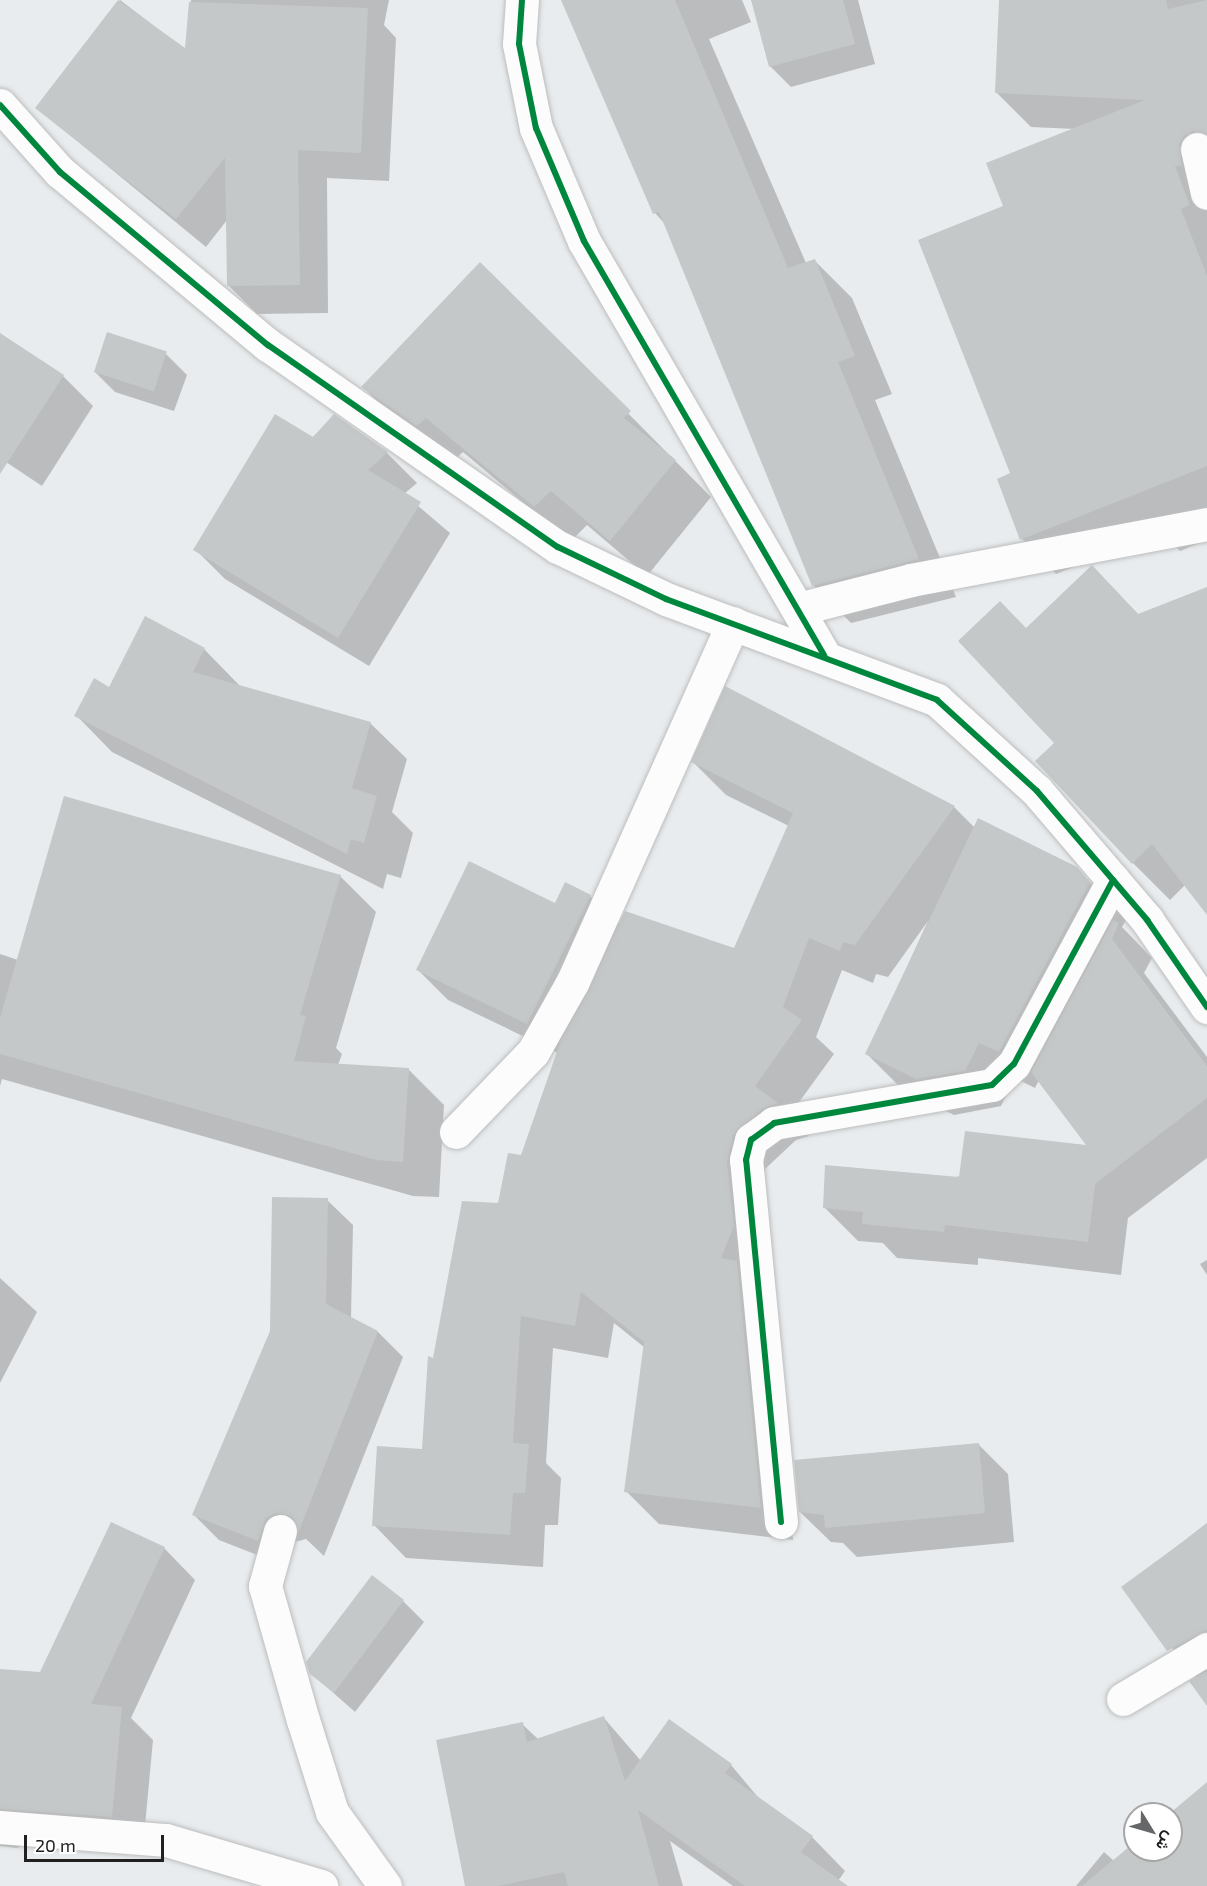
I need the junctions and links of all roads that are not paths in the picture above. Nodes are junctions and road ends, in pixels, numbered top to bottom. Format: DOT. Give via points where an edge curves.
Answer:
graph roads {
  1 [pos="522,0"];
  2 [pos="0,105"];
  3 [pos="1197,149"];
  4 [pos="1207,193"];
  5 [pos="1207,524"];
  6 [pos="798,609"];
  7 [pos="732,623"];
  8 [pos="824,655"];
  9 [pos="1113,879"];
  10 [pos="1207,1007"];
  11 [pos="456,1131"];
  12 [pos="781,1522"];
  13 [pos="280,1531"];
  14 [pos="1207,1649"];
  15 [pos="1123,1699"];
  16 [pos="0,1827"];
  17 [pos="321,1886"];
  18 [pos="385,1886"];
  1 -- 6 [label="street" via="519,44 536,128 584,241"];
  2 -- 7 [label="street" via="60,172 268,345 558,547 666,599"];
  3 -- 4 [label="street"];
  5 -- 6 [label="street" via="911,580"];
  6 -- 8 [label="street"];
  7 -- 8 [label="street"];
  7 -- 11 [label="street" via="573,981 533,1052"];
  8 -- 9 [label="street" via="937,700 1037,791"];
  9 -- 10 [label="street"];
  9 -- 12 [label="street" via="1014,1064 992,1085 774,1123 750,1140 746,1160"];
  13 -- 18 [label="street" via="266,1586 303,1720 332,1812"];
  14 -- 15 [label="street"];
  16 -- 17 [label="street" via="166,1840"];
}
